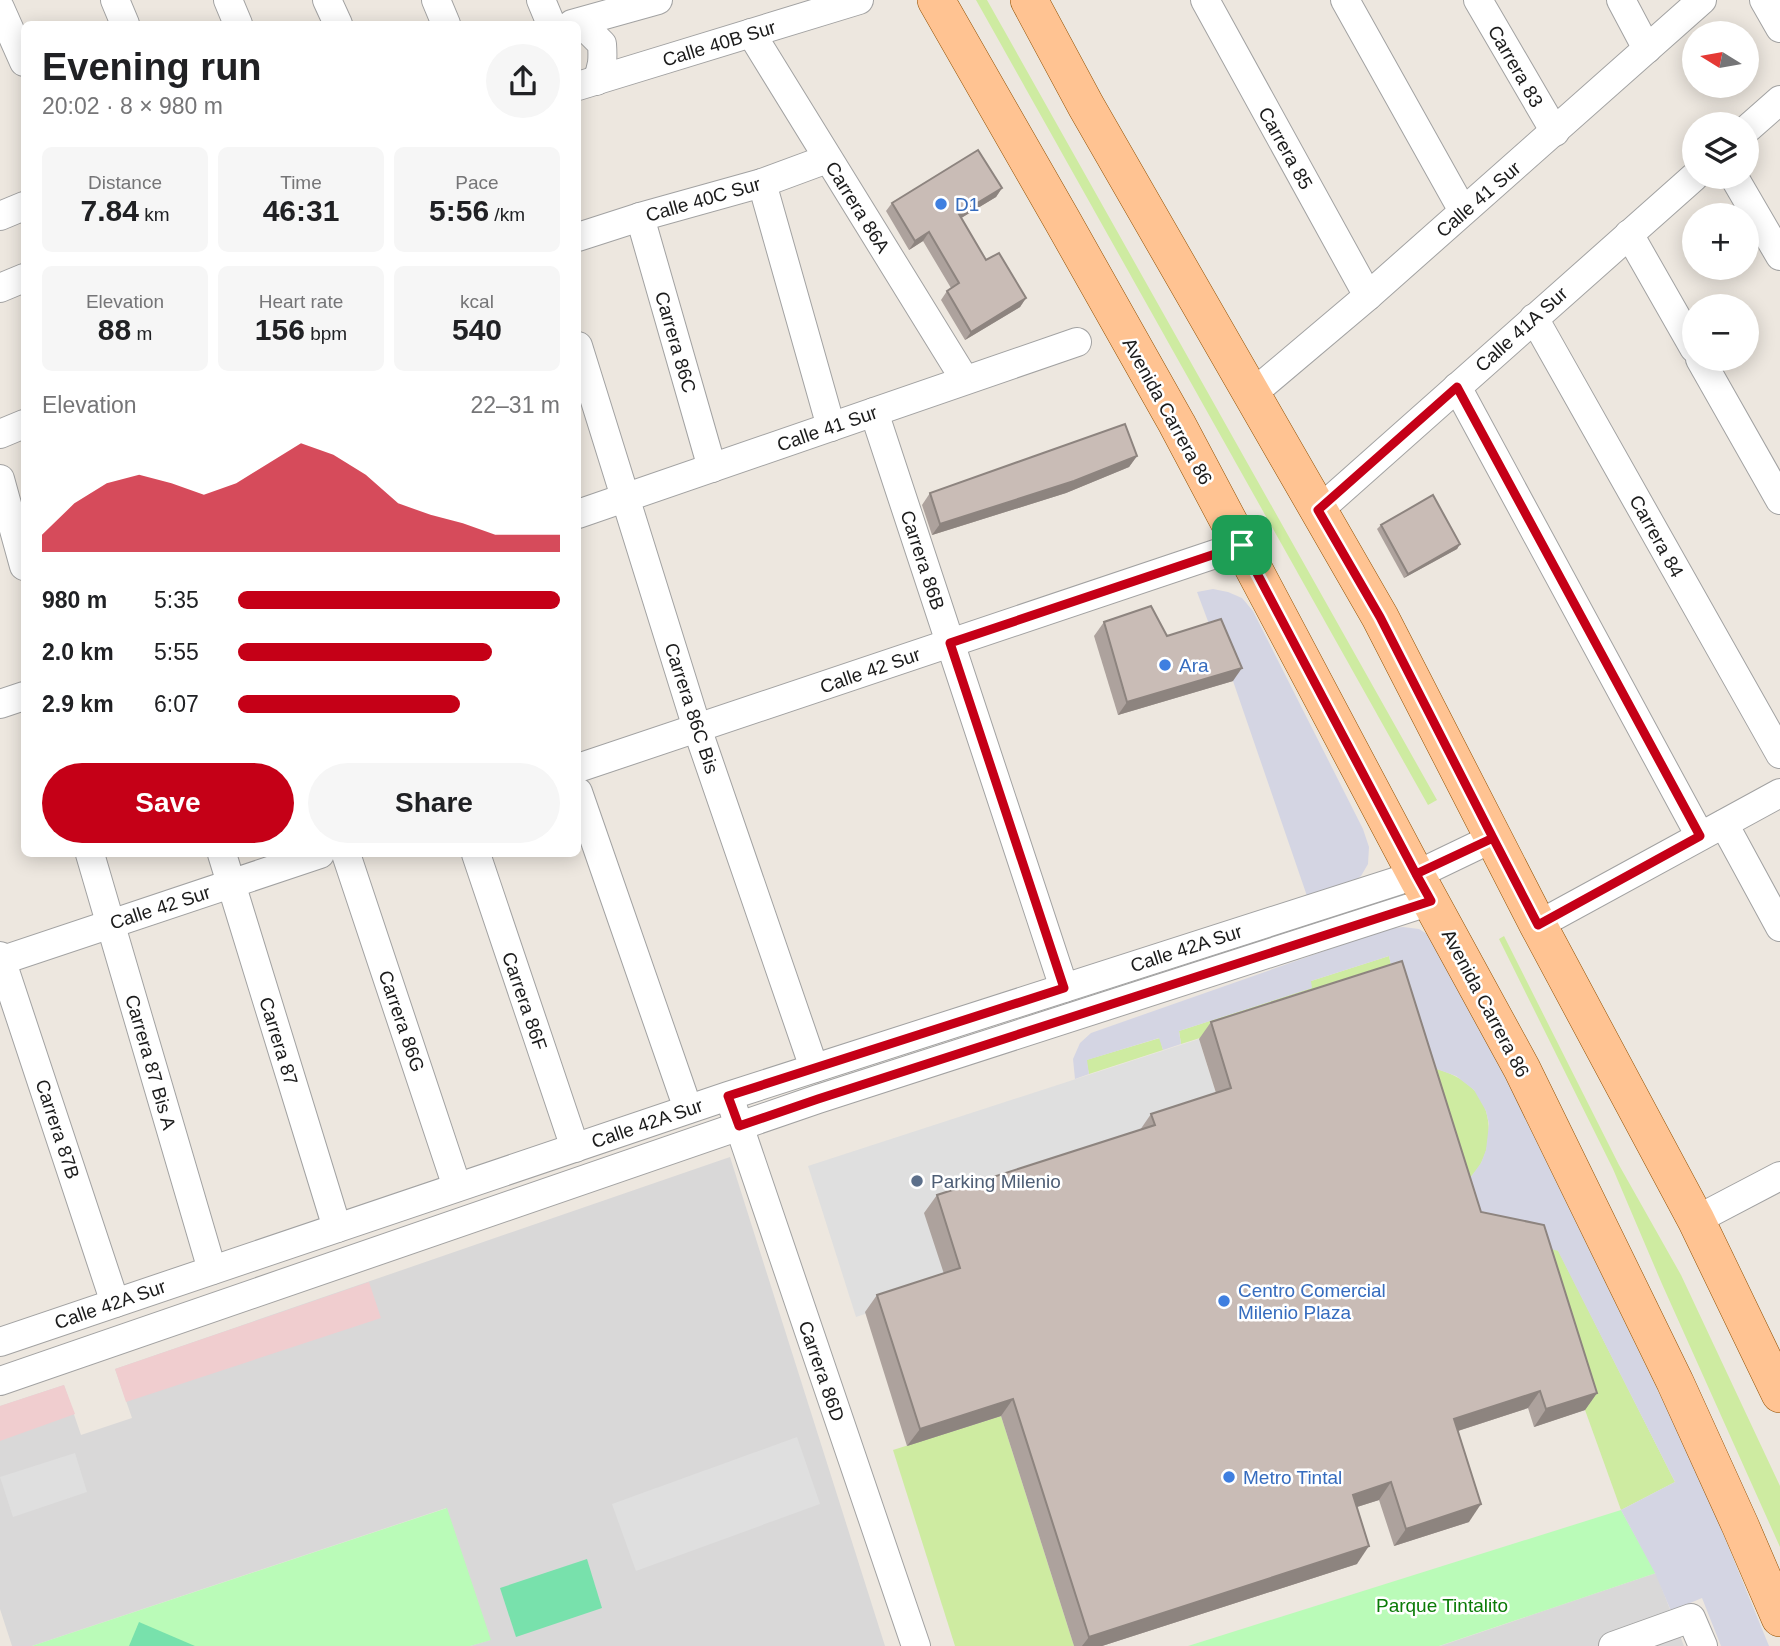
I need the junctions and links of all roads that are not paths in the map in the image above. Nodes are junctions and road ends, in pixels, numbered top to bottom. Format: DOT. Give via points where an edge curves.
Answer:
graph roads {
  1 [pos="115,0"];
  2 [pos="228,0"];
  3 [pos="327,0"];
  4 [pos="436,0"];
  5 [pos="541,0"];
  6 [pos="658,0"];
  7 [pos="859,0"];
  8 [pos="936,0"];
  9 [pos="1028,0"];
  10 [pos="1205,0"];
  11 [pos="1345,0"];
  12 [pos="1478,0"];
  13 [pos="1621,0"];
  14 [pos="1702,0"];
  15 [pos="1764,0"];
  16 [pos="124,21"];
  17 [pos="237,21"];
  18 [pos="337,21"];
  19 [pos="445,21"];
  20 [pos="550,21"];
  21 [pos="3,22"];
  22 [pos="581,22"];
  23 [pos="581,27"];
  24 [pos="1780,28"];
  25 [pos="751,33"];
  26 [pos="1647,48"];
  27 [pos="21,56"];
  28 [pos="587,83"];
  29 [pos="1780,100"];
  30 [pos="1759,119"];
  31 [pos="1555,132"];
  32 [pos="827,159"];
  33 [pos="762,183"];
  34 [pos="1682,188"];
  35 [pos="1741,189"];
  36 [pos="21,207"];
  37 [pos="1463,212"];
  38 [pos="0,216"];
  39 [pos="640,217"];
  40 [pos="1629,234"];
  41 [pos="581,236"];
  42 [pos="1780,256"];
  43 [pos="21,279"];
  44 [pos="0,288"];
  45 [pos="1368,296"];
  46 [pos="1534,318"];
  47 [pos="1682,327"];
  48 [pos="1077,342"];
  49 [pos="581,356"];
  50 [pos="1707,371"];
  51 [pos="965,380"];
  52 [pos="1457,387"];
  53 [pos="1251,394"];
  54 [pos="874,412"];
  55 [pos="21,425"];
  56 [pos="831,426"];
  57 [pos="0,434"];
  58 [pos="712,468"];
  59 [pos="0,480"];
  60 [pos="625,498"];
  61 [pos="1780,500"];
  62 [pos="1318,510"];
  63 [pos="581,513"];
  64 [pos="1242,545"];
  65 [pos="21,555"];
  66 [pos="950,643"];
  67 [pos="21,697"];
  68 [pos="0,704"];
  69 [pos="697,728"];
  70 [pos="1780,754"];
  71 [pos="581,767"];
  72 [pos="1780,793"];
  73 [pos="581,801"];
  74 [pos="1712,830"];
  75 [pos="1493,838"];
  76 [pos="91,857"];
  77 [pos="223,857"];
  78 [pos="311,857"];
  79 [pos="347,857"];
  80 [pos="476,857"];
  81 [pos="231,884"];
  82 [pos="1423,888"];
  83 [pos="110,924"];
  84 [pos="1538,925"];
  85 [pos="1780,927"];
  86 [pos="0,959"];
  87 [pos="1064,988"];
  88 [pos="814,1068"];
  89 [pos="728,1096"];
  90 [pos="688,1109"];
  91 [pos="739,1126"];
  92 [pos="575,1148"];
  93 [pos="1780,1176"];
  94 [pos="457,1187"];
  95 [pos="1696,1220"];
  96 [pos="337,1228"];
  97 [pos="212,1270"];
  98 [pos="115,1303"];
  99 [pos="0,1342"];
  100 [pos="0,1381"];
  101 [pos="1780,1394"];
  102 [pos="1780,1618"];
  103 [pos="916,1646"];
  104 [pos="1613,1646"];
  105 [pos="1703,1646"];
  1 -- 16 [label="street"];
  2 -- 17 [label="street"];
  3 -- 18 [label="street"];
  4 -- 19 [label="street"];
  5 -- 20 [label="street"];
  6 -- 22 [label="street"];
  7 -- 25 [label="street, Calle 40B Sur"];
  8 -- 64 [label="main road, Avenida Carrera 86"];
  9 -- 53 [label="main road"];
  10 -- 45 [label="street, Carrera 85"];
  11 -- 37 [label="street"];
  12 -- 31 [label="street, Carrera 83"];
  13 -- 26 [label="street"];
  14 -- 26 [label="street, Calle 41 Sur"];
  15 -- 24 [label="street"];
  21 -- 27 [label="street"];
  23 -- 28 [label="street" via="602,44 601,72"];
  25 -- 28 [label="street, Calle 40B Sur"];
  25 -- 32 [label="street, Carrera 86A"];
  26 -- 31 [label="street, Calle 41 Sur"];
  29 -- 30 [label="street"];
  31 -- 37 [label="street, Calle 41 Sur"];
  32 -- 33 [label="street, Calle 40C Sur"];
  32 -- 51 [label="street, Carrera 86A"];
  33 -- 39 [label="street, Calle 40C Sur"];
  33 -- 56 [label="street"];
  34 -- 40 [label="street, Calle 41A Sur"];
  35 -- 42 [label="street"];
  36 -- 38 [label="street"];
  37 -- 45 [label="street, Calle 41 Sur"];
  39 -- 41 [label="street, Calle 40C Sur"];
  39 -- 58 [label="street, Carrera 86C"];
  40 -- 46 [label="street, Calle 41A Sur"];
  40 -- 47 [label="street"];
  43 -- 44 [label="street"];
  45 -- 53 [label="street, Calle 41 Sur"];
  46 -- 52 [label="street, Calle 41A Sur"];
  46 -- 70 [label="street, Carrera 84"];
  48 -- 51 [label="street, Calle 41 Sur"];
  49 -- 60 [label="street, Carrera 86C Bis"];
  50 -- 61 [label="street"];
  51 -- 54 [label="street, Calle 41 Sur"];
  52 -- 62 [label="street, Calle 41A Sur"];
  52 -- 74 [label="street"];
  53 -- 62 [label="main road"];
  54 -- 56 [label="street, Calle 41 Sur"];
  54 -- 66 [label="street, Carrera 86B"];
  55 -- 57 [label="street"];
  56 -- 58 [label="street, Calle 41 Sur"];
  58 -- 60 [label="street, Calle 41 Sur"];
  59 -- 65 [label="street"];
  60 -- 63 [label="street, Calle 41 Sur"];
  60 -- 69 [label="street, Carrera 86C Bis"];
  62 -- 75 [label="main road" via="1380,617"];
  64 -- 66 [label="street, Calle 42 Sur"];
  64 -- 82 [label="main road, Avenida Carrera 86"];
  66 -- 69 [label="street, Calle 42 Sur"];
  66 -- 87 [label="street, Carrera 86B"];
  67 -- 68 [label="street"];
  69 -- 71 [label="street, Calle 42 Sur"];
  69 -- 88 [label="street, Carrera 86C Bis"];
  72 -- 74 [label="street"];
  73 -- 90 [label="street"];
  74 -- 84 [label="street"];
  74 -- 85 [label="street"];
  75 -- 82 [label="street, Calle 42A Sur"];
  75 -- 84 [label="main road"];
  76 -- 83 [label="street, Carrera 87 Bis A"];
  77 -- 81 [label="street, Carrera 87"];
  78 -- 81 [label="street, Calle 42 Sur"];
  79 -- 94 [label="street, Carrera 86G"];
  80 -- 92 [label="street, Carrera 86F"];
  81 -- 83 [label="street, Calle 42 Sur"];
  81 -- 96 [label="street, Carrera 87"];
  82 -- 87 [label="street, Calle 42A Sur"];
  82 -- 91 [label="street, Calle 42A Sur"];
  82 -- 102 [label="main road, Avenida Carrera 86" via="1522,1069 1675,1381"];
  83 -- 86 [label="street, Calle 42 Sur"];
  83 -- 97 [label="street, Carrera 87 Bis A"];
  84 -- 95 [label="main road"];
  86 -- 98 [label="street, Carrera 87B"];
  87 -- 88 [label="street, Calle 42A Sur"];
  88 -- 89 [label="street, Calle 42A Sur"];
  89 -- 90 [label="street, Calle 42A Sur"];
  89 -- 91 [label="street, Carrera 86D"];
  90 -- 92 [label="street, Calle 42A Sur"];
  91 -- 100 [label="street, Calle 42A Sur"];
  91 -- 103 [label="street, Carrera 86D"];
  92 -- 94 [label="street, Calle 42A Sur"];
  93 -- 95 [label="street"];
  94 -- 96 [label="street, Calle 42A Sur"];
  95 -- 101 [label="main road"];
  96 -- 97 [label="street, Calle 42A Sur"];
  97 -- 98 [label="street, Calle 42A Sur"];
  98 -- 99 [label="street, Calle 42A Sur"];
  104 -- 105 [label="street" via="1691,1618"];
}
